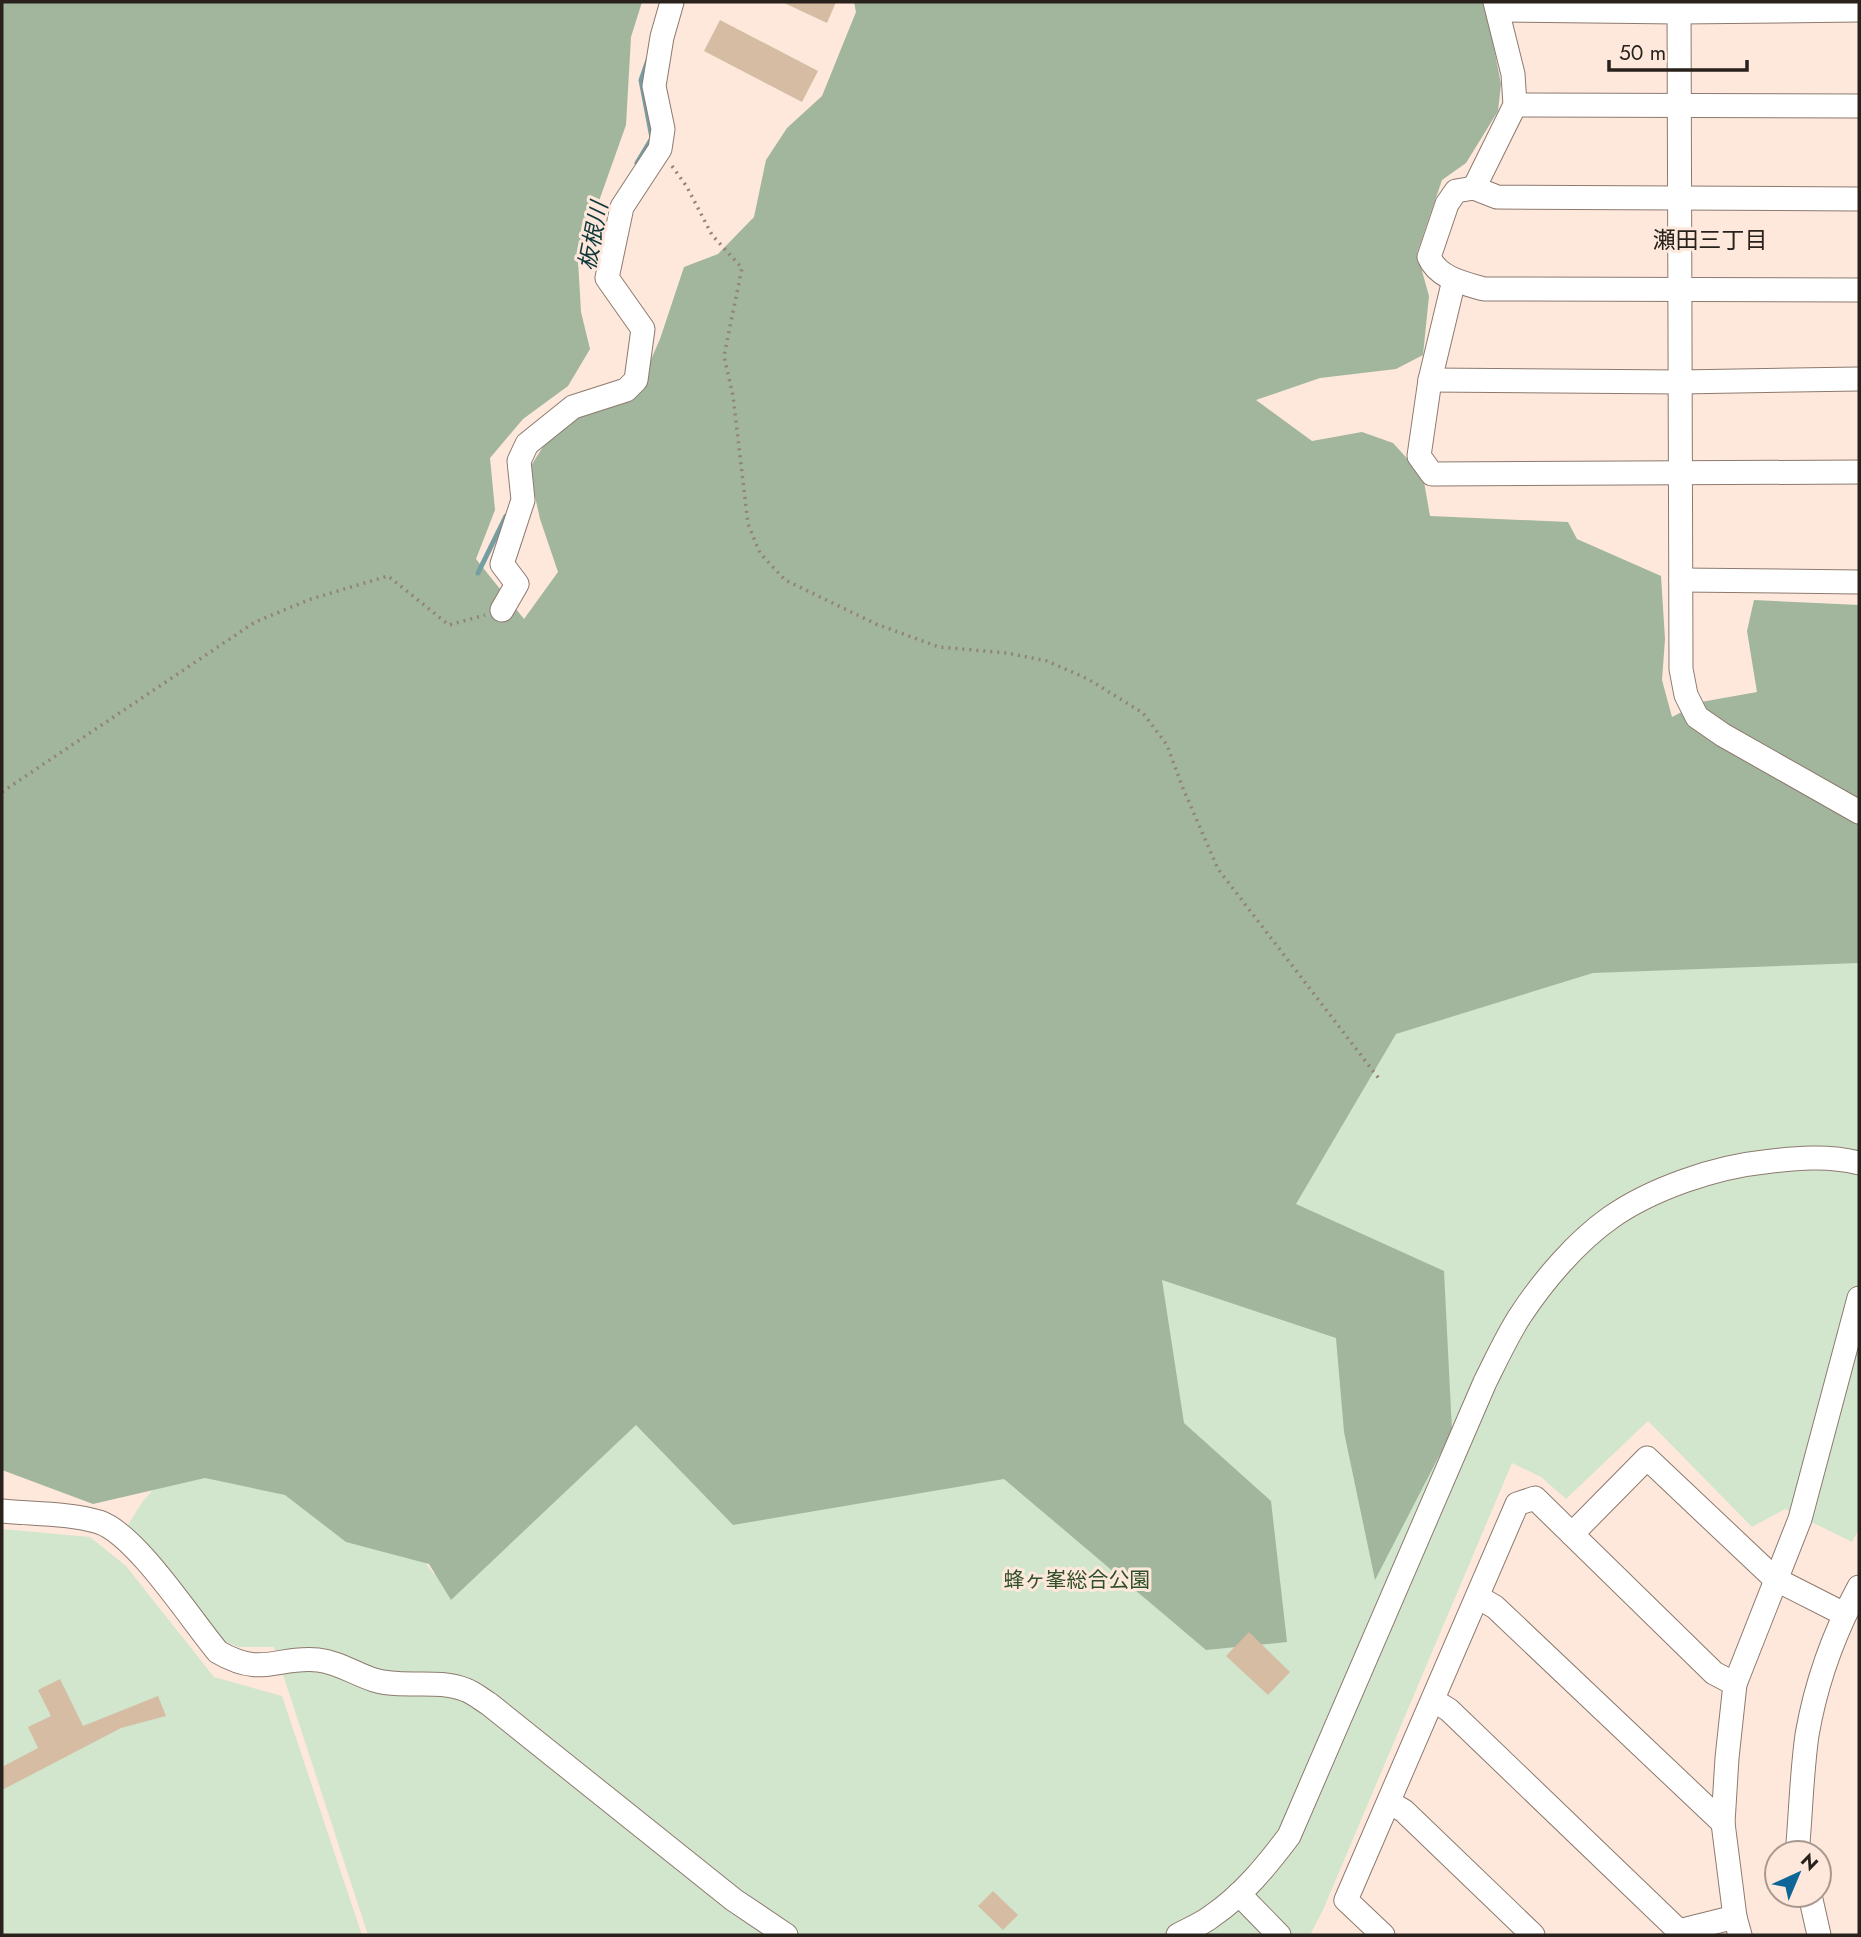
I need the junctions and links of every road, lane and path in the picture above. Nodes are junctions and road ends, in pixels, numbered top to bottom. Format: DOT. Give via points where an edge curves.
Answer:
graph roads {
  1 [pos="672,2"];
  2 [pos="1496,6"];
  3 [pos="1679,7"];
  4 [pos="1859,10"];
  5 [pos="1516,105"];
  6 [pos="1859,106"];
  7 [pos="1679,107"];
  8 [pos="660,149"];
  9 [pos="1474,188"];
  10 [pos="1679,199"];
  11 [pos="1859,199"];
  12 [pos="1454,280"];
  13 [pos="1681,290"];
  14 [pos="1859,290"];
  15 [pos="1859,379"];
  16 [pos="1430,380"];
  17 [pos="1680,382"];
  18 [pos="1859,472"];
  19 [pos="1681,473"];
  20 [pos="1681,580"];
  21 [pos="1859,582"];
  22 [pos="502,611"];
  23 [pos="2,792"];
  24 [pos="1859,813"];
  25 [pos="1380,1080"];
  26 [pos="1859,1163"];
  27 [pos="1859,1298"];
  28 [pos="2,1511"];
  29 [pos="1572,1534"];
  30 [pos="1775,1579"];
  31 [pos="1859,1587"];
  32 [pos="1478,1597"];
  33 [pos="1844,1614"];
  34 [pos="1735,1684"];
  35 [pos="1433,1700"];
  36 [pos="1389,1802"];
  37 [pos="1723,1823"];
  38 [pos="1798,1839"];
  39 [pos="1239,1894"];
  40 [pos="1813,1909"];
  41 [pos="1738,1926"];
  42 [pos="786,1935"];
  43 [pos="1178,1935"];
  44 [pos="1279,1935"];
  45 [pos="1383,1935"];
  46 [pos="1533,1935"];
  47 [pos="1819,1935"];
  1 -- 8 [label="street" via="654,86 663,129"];
  2 -- 3 [label="street"];
  2 -- 5 [label="street"];
  3 -- 4 [label="street"];
  3 -- 7 [label="street"];
  5 -- 7 [label="street"];
  5 -- 9 [label="street"];
  6 -- 7 [label="street"];
  7 -- 10 [label="street"];
  8 -- 22 [label="street" via="622,207 607,278 643,329 636,380 626,390 573,407 527,444 519,461 523,500 502,564 517,584"];
  8 -- 25 [label="path" via="712,235 742,268 724,356 748,524 760,553 785,580 876,624 939,647 1048,661 1088,678 1143,713 1167,745 1218,869"];
  9 -- 10 [label="street" via="1497,197"];
  9 -- 12 [label="street" via="1456,191 1452,197 1429,257 1433,267"];
  10 -- 11 [label="street"];
  10 -- 13 [label="street"];
  12 -- 13 [label="street" via="1484,289"];
  12 -- 16 [label="street"];
  13 -- 14 [label="street"];
  13 -- 17 [label="street"];
  15 -- 17 [label="street"];
  16 -- 17 [label="street"];
  16 -- 19 [label="street" via="1419,456 1432,474"];
  17 -- 19 [label="street"];
  18 -- 19 [label="street"];
  19 -- 20 [label="street"];
  20 -- 21 [label="street"];
  20 -- 24 [label="street" via="1681,668 1685,695 1697,717"];
  22 -- 23 [label="path" via="449,625 388,576 311,599 256,622"];
  26 -- 39 [label="street" via="1796,1158 1736,1165 1696,1176 1610,1218 1539,1289 1485,1382 1289,1836"];
  27 -- 30 [label="street" via="1800,1519"];
  28 -- 42 [label="street" via="82,1519 119,1533 139,1551 218,1652 236,1662 259,1667 316,1660 376,1681 468,1690 734,1900"];
  29 -- 30 [label="street" via="1647,1458"];
  29 -- 32 [label="street" via="1535,1498 1517,1504"];
  29 -- 34 [label="street" via="1714,1673"];
  30 -- 33 [label="street"];
  30 -- 34 [label="street"];
  31 -- 33 [label="street"];
  32 -- 35 [label="street"];
  32 -- 37 [label="street" via="1495,1607"];
  33 -- 38 [label="street" via="1814,1699"];
  34 -- 37 [label="street"];
  35 -- 36 [label="street"];
  35 -- 41 [label="street" via="1449,1710 1679,1931"];
  36 -- 45 [label="street" via="1346,1900"];
  36 -- 46 [label="street" via="1404,1811"];
  37 -- 41 [label="street"];
  39 -- 43 [label="street" via="1212,1917"];
  39 -- 44 [label="street"];
  40 -- 47 [label="street"];
}
